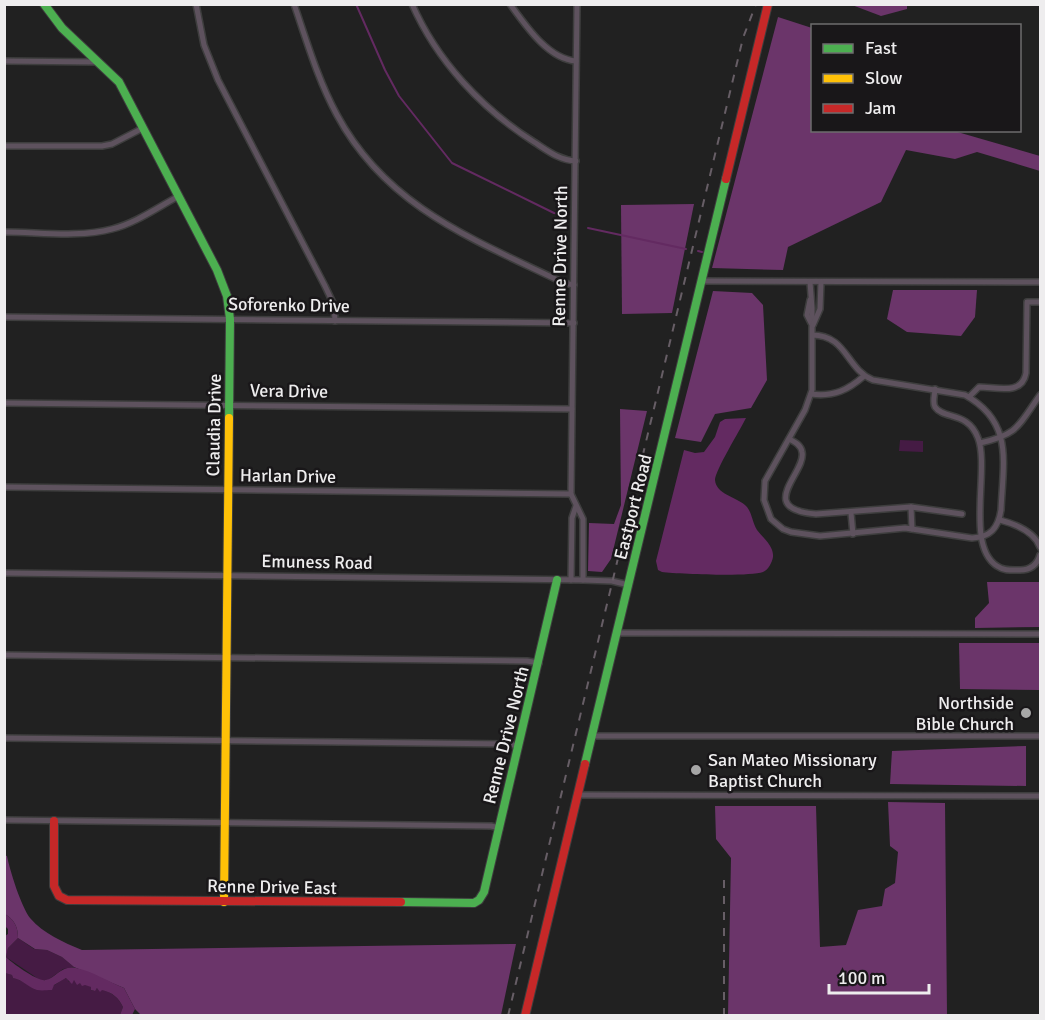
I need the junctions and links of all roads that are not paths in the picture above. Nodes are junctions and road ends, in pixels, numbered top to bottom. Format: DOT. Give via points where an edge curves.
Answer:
graph roads {
  1 [pos="44,4"];
  2 [pos="196,4"];
  3 [pos="294,4"];
  4 [pos="412,4"];
  5 [pos="510,4"];
  6 [pos="577,4"];
  7 [pos="768,4"];
  8 [pos="4,61"];
  9 [pos="576,61"];
  10 [pos="98,62"];
  11 [pos="144,128"];
  12 [pos="4,146"];
  13 [pos="576,161"];
  14 [pos="179,196"];
  15 [pos="4,232"];
  16 [pos="702,281"];
  17 [pos="810,282"];
  18 [pos="821,282"];
  19 [pos="1041,282"];
  20 [pos="574,285"];
  21 [pos="1041,302"];
  22 [pos="4,317"];
  23 [pos="230,319"];
  24 [pos="335,321"];
  25 [pos="574,323"];
  26 [pos="812,327"];
  27 [pos="812,335"];
  28 [pos="864,376"];
  29 [pos="935,389"];
  30 [pos="811,394"];
  31 [pos="1041,395"];
  32 [pos="969,397"];
  33 [pos="4,403"];
  34 [pos="229,405"];
  35 [pos="572,409"];
  36 [pos="1001,438"];
  37 [pos="789,439"];
  38 [pos="980,443"];
  39 [pos="4,487"];
  40 [pos="228,490"];
  41 [pos="571,494"];
  42 [pos="576,506"];
  43 [pos="911,507"];
  44 [pos="851,513"];
  45 [pos="962,514"];
  46 [pos="1000,520"];
  47 [pos="912,529"];
  48 [pos="853,534"];
  49 [pos="982,537"];
  50 [pos="1041,547"];
  51 [pos="1040,558"];
  52 [pos="4,573"];
  53 [pos="228,576"];
  54 [pos="557,580"];
  55 [pos="571,580"];
  56 [pos="583,580"];
  57 [pos="629,585"];
  58 [pos="618,633"];
  59 [pos="1041,634"];
  60 [pos="4,655"];
  61 [pos="227,658"];
  62 [pos="539,663"];
  63 [pos="593,735"];
  64 [pos="1041,736"];
  65 [pos="4,738"];
  66 [pos="226,740"];
  67 [pos="519,746"];
  68 [pos="579,795"];
  69 [pos="1041,796"];
  70 [pos="4,820"];
  71 [pos="54,821"];
  72 [pos="225,822"];
  73 [pos="500,828"];
  74 [pos="482,896"];
  75 [pos="224,902"];
  76 [pos="525,1016"];
  1 -- 10 [label="street, Claudia Drive" via="62,28"];
  2 -- 24 [label="street" via="204,45 218,80 325,286 334,305"];
  3 -- 20 [label="street" via="338,117 381,174 448,226"];
  4 -- 13 [label="street" via="433,44 484,104 556,157"];
  5 -- 9 [label="street" via="554,52 565,60"];
  6 -- 9 [label="street, Renne Drive North"];
  7 -- 16 [label="street, Eastport Road"];
  8 -- 10 [label="street"];
  9 -- 13 [label="street, Renne Drive North"];
  10 -- 11 [label="street, Claudia Drive" via="119,82"];
  11 -- 12 [label="street" via="102,146"];
  11 -- 14 [label="street, Claudia Drive"];
  13 -- 20 [label="street, Renne Drive North"];
  14 -- 15 [label="street" via="113,229 84,233"];
  14 -- 23 [label="street, Claudia Drive" via="224,285"];
  16 -- 17 [label="street"];
  16 -- 57 [label="street, Eastport Road"];
  17 -- 18 [label="street"];
  17 -- 26 [label="street" via="807,315"];
  18 -- 19 [label="street"];
  18 -- 26 [label="street" via="820,309"];
  20 -- 25 [label="street, Renne Drive North"];
  21 -- 32 [label="street" via="1026,302 1026,373 1022,384 1010,389 979,387"];
  22 -- 23 [label="street, Soforenko Drive"];
  23 -- 24 [label="street, Soforenko Drive"];
  23 -- 34 [label="street, Claudia Drive"];
  24 -- 25 [label="street, Soforenko Drive"];
  25 -- 35 [label="street, Renne Drive North"];
  26 -- 27 [label="street"];
  27 -- 28 [label="street" via="824,336 839,345"];
  27 -- 30 [label="street"];
  28 -- 29 [label="street" via="873,381"];
  28 -- 30 [label="street" via="832,395"];
  29 -- 32 [label="street"];
  29 -- 38 [label="street" via="936,408 964,420 975,430"];
  30 -- 37 [label="street"];
  31 -- 36 [label="street" via="1016,429"];
  32 -- 36 [label="street" via="991,414"];
  33 -- 34 [label="street, Vera Drive"];
  34 -- 35 [label="street, Vera Drive"];
  34 -- 40 [label="street, Claudia Drive"];
  35 -- 41 [label="street, Renne Drive North"];
  36 -- 38 [label="street"];
  36 -- 46 [label="street"];
  37 -- 44 [label="street" via="800,445 803,454 786,491 790,505 804,513"];
  37 -- 48 [label="street" via="764,486 771,519 783,529 802,534"];
  38 -- 49 [label="street"];
  39 -- 40 [label="street, Harlan Drive"];
  40 -- 41 [label="street, Harlan Drive"];
  40 -- 53 [label="street, Claudia Drive"];
  41 -- 42 [label="street, Renne Drive North"];
  42 -- 55 [label="street" via="572,518"];
  42 -- 56 [label="street, Renne Drive North" via="583,519"];
  43 -- 44 [label="street"];
  43 -- 45 [label="street"];
  43 -- 47 [label="street"];
  44 -- 48 [label="street"];
  46 -- 49 [label="street" via="993,531"];
  46 -- 50 [label="street" via="1020,527"];
  47 -- 48 [label="street"];
  47 -- 49 [label="street"];
  49 -- 51 [label="street" via="988,555 1005,570 1024,570"];
  52 -- 53 [label="street, Emuness Road"];
  53 -- 54 [label="street, Emuness Road"];
  53 -- 61 [label="street, Claudia Drive"];
  54 -- 55 [label="street, Emuness Road"];
  54 -- 62 [label="street, Renne Drive North"];
  55 -- 56 [label="street, Emuness Road"];
  56 -- 57 [label="street, Emuness Road"];
  57 -- 58 [label="street, Eastport Road"];
  58 -- 59 [label="street"];
  58 -- 63 [label="street, Eastport Road"];
  60 -- 61 [label="street"];
  61 -- 62 [label="street"];
  61 -- 66 [label="street, Claudia Drive"];
  62 -- 67 [label="street, Renne Drive North"];
  63 -- 64 [label="street"];
  63 -- 68 [label="street, Eastport Road"];
  65 -- 66 [label="street"];
  66 -- 67 [label="street"];
  66 -- 72 [label="street, Claudia Drive"];
  67 -- 73 [label="street, Renne Drive North"];
  68 -- 69 [label="street"];
  68 -- 76 [label="street, Eastport Road"];
  70 -- 71 [label="street"];
  71 -- 72 [label="street"];
  71 -- 75 [label="street, Renne Drive East" via="54,881 59,896 72,900"];
  72 -- 73 [label="street"];
  72 -- 75 [label="street, Claudia Drive"];
  73 -- 74 [label="street, Renne Drive North"];
  74 -- 75 [label="street, Renne Drive East" via="467,905"];
}
